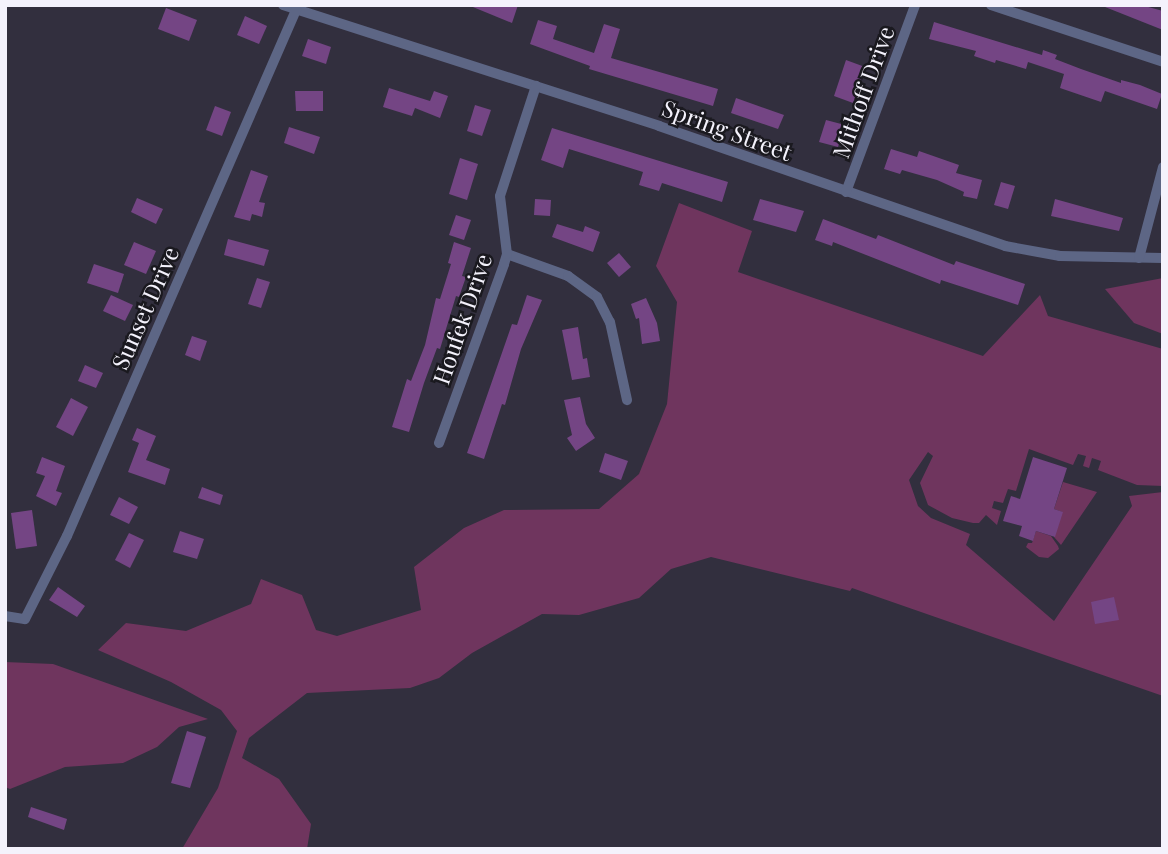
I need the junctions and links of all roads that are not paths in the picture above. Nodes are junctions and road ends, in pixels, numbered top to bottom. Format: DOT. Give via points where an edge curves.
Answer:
graph roads {
  1 [pos="283,5"];
  2 [pos="915,5"];
  3 [pos="991,5"];
  4 [pos="296,10"];
  5 [pos="1163,62"];
  6 [pos="536,86"];
  7 [pos="1163,167"];
  8 [pos="846,192"];
  9 [pos="507,254"];
  10 [pos="1139,258"];
  11 [pos="1163,258"];
  12 [pos="626,400"];
  13 [pos="439,443"];
  14 [pos="5,616"];
  1 -- 4 [label="street, Spring Street"];
  2 -- 8 [label="street, Mithoff Drive"];
  3 -- 5 [label="street"];
  4 -- 6 [label="street, Spring Street"];
  4 -- 14 [label="street, Sunset Drive" via="68,536 25,619"];
  6 -- 8 [label="street, Spring Street"];
  6 -- 9 [label="street, Houfek Drive" via="500,196"];
  7 -- 10 [label="street"];
  8 -- 10 [label="street, Spring Street" via="1035,253"];
  9 -- 12 [label="street" via="568,276 597,298 610,322"];
  9 -- 13 [label="street, Houfek Drive"];
  10 -- 11 [label="street, Spring Street"];
}
